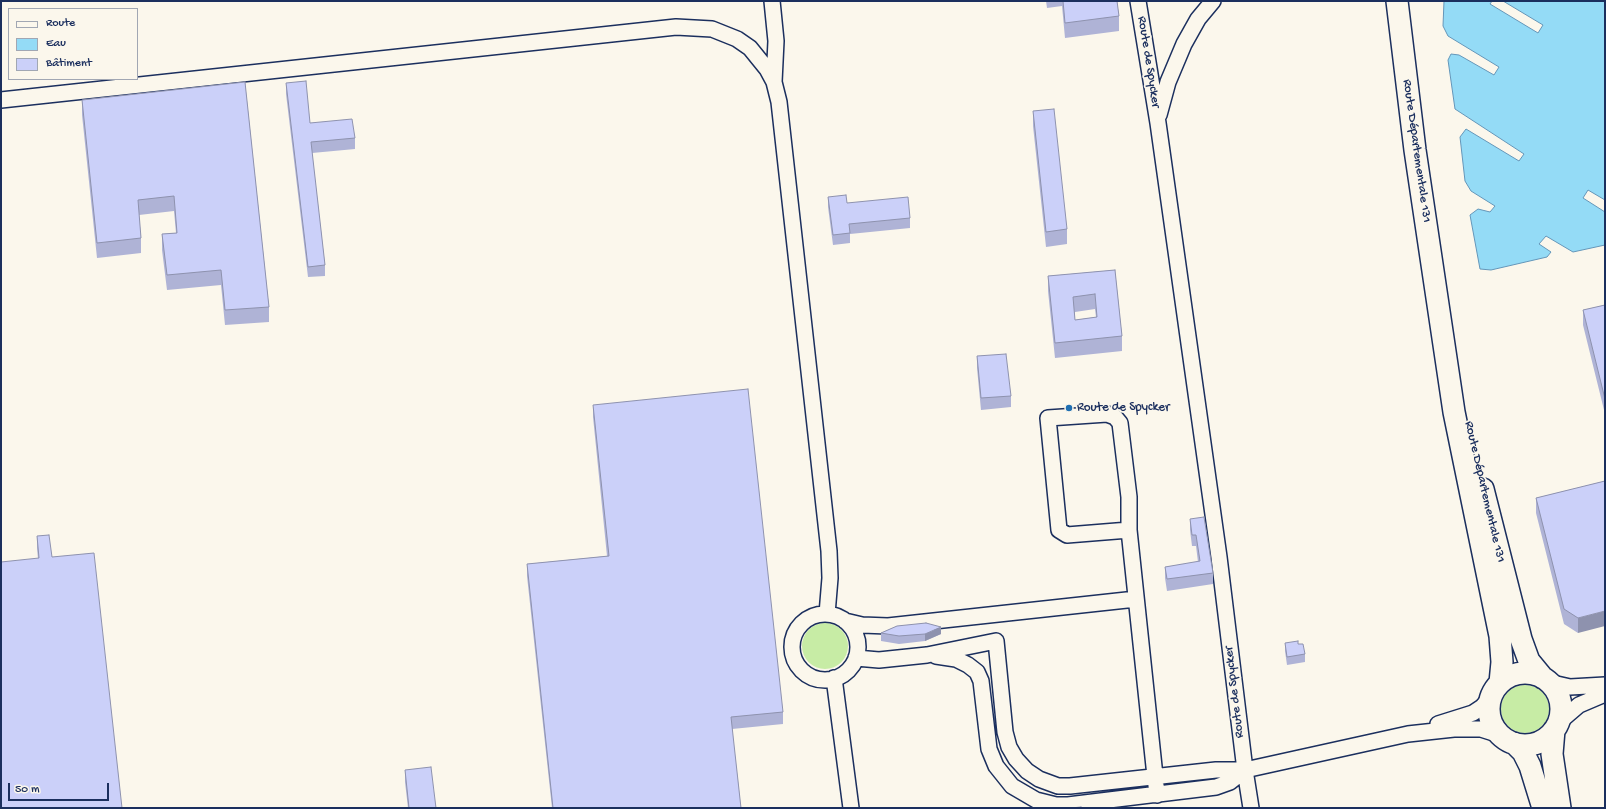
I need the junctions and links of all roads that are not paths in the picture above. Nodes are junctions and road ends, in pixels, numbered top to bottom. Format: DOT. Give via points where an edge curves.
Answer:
graph roads {
  1 [pos="772,1"];
  2 [pos="1138,1"];
  3 [pos="1213,1"];
  4 [pos="1397,1"];
  5 [pos="774,82"];
  6 [pos="1,100"];
  7 [pos="1158,123"];
  8 [pos="1439,301"];
  9 [pos="1129,530"];
  10 [pos="1136,599"];
  11 [pos="827,614"];
  12 [pos="845,621"];
  13 [pos="888,626"];
  14 [pos="857,653"];
  15 [pos="927,655"];
  16 [pos="834,678"];
  17 [pos="1546,680"];
  18 [pos="1605,685"];
  19 [pos="1496,690"];
  20 [pos="1605,694"];
  21 [pos="1556,726"];
  22 [pos="1408,734"];
  23 [pos="1507,739"];
  24 [pos="1245,770"];
  25 [pos="1155,777"];
  26 [pos="1157,795"];
  27 [pos="851,808"];
  28 [pos="1251,808"];
  29 [pos="1543,808"];
  30 [pos="1560,808"];
  1 -- 5 [label="street" via="776,41"];
  2 -- 7 [label="street, Route de Spycker"];
  3 -- 7 [label="street, Route de Spycker" via="1191,30 1175,64 1164,92"];
  4 -- 8 [label="main road, Route Départementale 131" via="1415,150"];
  5 -- 6 [label="street" via="759,58 737,39 712,29 684,27"];
  5 -- 11 [label="street" via="779,102 829,551"];
  7 -- 24 [label="street, Route de Spycker" via="1219,557"];
  8 -- 17 [label="main road, Route Départementale 131" via="1518,629 1529,660"];
  8 -- 19 [label="main road, Route Départementale 131" via="1458,433 1500,636 1502,662"];
  9 -- 9 [label="street" via="1129,496 1118,420 1111,415 1101,414 1048,418 1058,527 1061,533 1067,535"];
  9 -- 10 [label="street"];
  10 -- 13 [label="street"];
  10 -- 25 [label="street"];
  11 -- 12 [label="street"];
  11 -- 16 [label="street" via="814,616 802,624 795,636 793,650 797,663 807,674 820,679"];
  12 -- 13 [label="street" via="862,625"];
  12 -- 14 [label="street" via="856,635"];
  13 -- 14 [label="street" via="872,634"];
  14 -- 15 [label="street" via="879,660"];
  14 -- 16 [label="street" via="849,670"];
  15 -- 25 [label="street" via="996,641 1007,740 1020,765 1039,779 1063,786"];
  15 -- 26 [label="street" via="956,660 976,672 981,681 991,754 1003,777 1023,794 1042,802 1062,805"];
  16 -- 27 [label="street"];
  17 -- 18 [label="street" via="1570,686"];
  17 -- 19 [label="main road" via="1532,674 1520,673 1509,677"];
  17 -- 21 [label="main road" via="1556,691 1560,702 1560,715"];
  19 -- 22 [label="street" via="1482,707 1473,712"];
  19 -- 23 [label="main road" via="1489,705 1490,717 1495,729"];
  20 -- 21 [label="street" via="1579,705"];
  21 -- 23 [label="main road" via="1549,736 1538,742 1526,745"];
  21 -- 30 [label="main road" via="1552,754"];
  22 -- 23 [label="street" via="1468,728 1481,729"];
  22 -- 24 [label="street"];
  23 -- 29 [label="main road" via="1523,752"];
  24 -- 25 [label="street" via="1216,770"];
  24 -- 26 [label="street" via="1221,786"];
  24 -- 28 [label="street, Route de Spycker"];
  25 -- 26 [label="street"];
}
